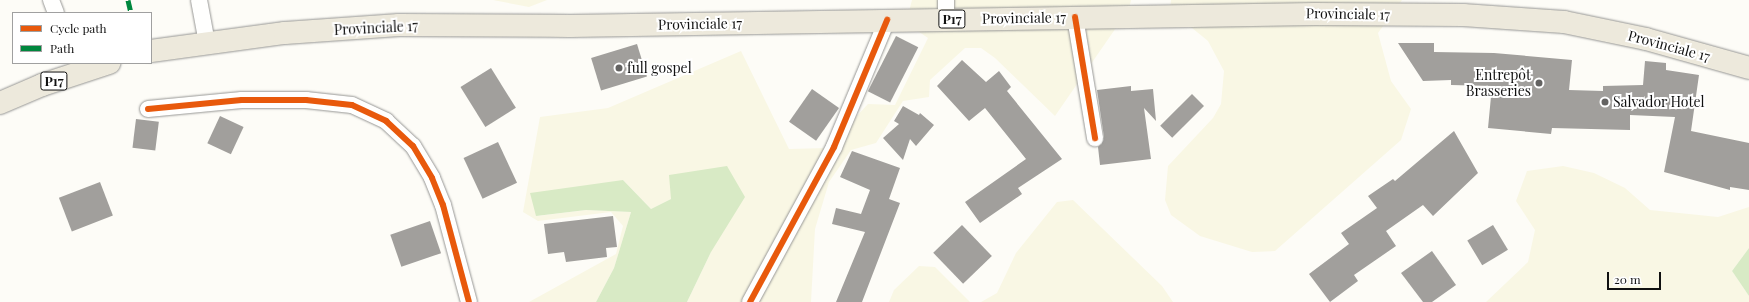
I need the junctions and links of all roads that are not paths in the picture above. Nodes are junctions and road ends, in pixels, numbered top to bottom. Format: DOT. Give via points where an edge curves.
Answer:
graph roads {
  1 [pos="51,0"];
  2 [pos="199,0"];
  3 [pos="946,10"];
  4 [pos="56,12"];
  5 [pos="1075,17"];
  6 [pos="887,20"];
  7 [pos="207,43"];
  8 [pos="152,52"];
  9 [pos="103,64"];
  10 [pos="79,68"];
  11 [pos="1749,68"];
  12 [pos="0,103"];
  13 [pos="148,109"];
  14 [pos="1095,138"];
  15 [pos="469,302"];
  16 [pos="750,302"];
  1 -- 4 [label="street"];
  2 -- 7 [label="street"];
  3 -- 5 [label="main road, Provinciale 17 / P17"];
  3 -- 6 [label="main road, Provinciale 17 / P17"];
  5 -- 11 [label="main road, Provinciale 17 / P17" via="1464,15 1564,22 1646,39"];
  5 -- 14 [label="street"];
  6 -- 7 [label="main road, Provinciale 17 / P17" via="563,26 399,25"];
  6 -- 16 [label="street" via="834,147"];
  7 -- 8 [label="main road, Provinciale 17 / P17"];
  9 -- 10 [label="main road, P17"];
  10 -- 12 [label="main road, P17"];
  13 -- 15 [label="street" via="242,100 306,100 352,105 386,121 413,146 432,178 443,205"];
}
